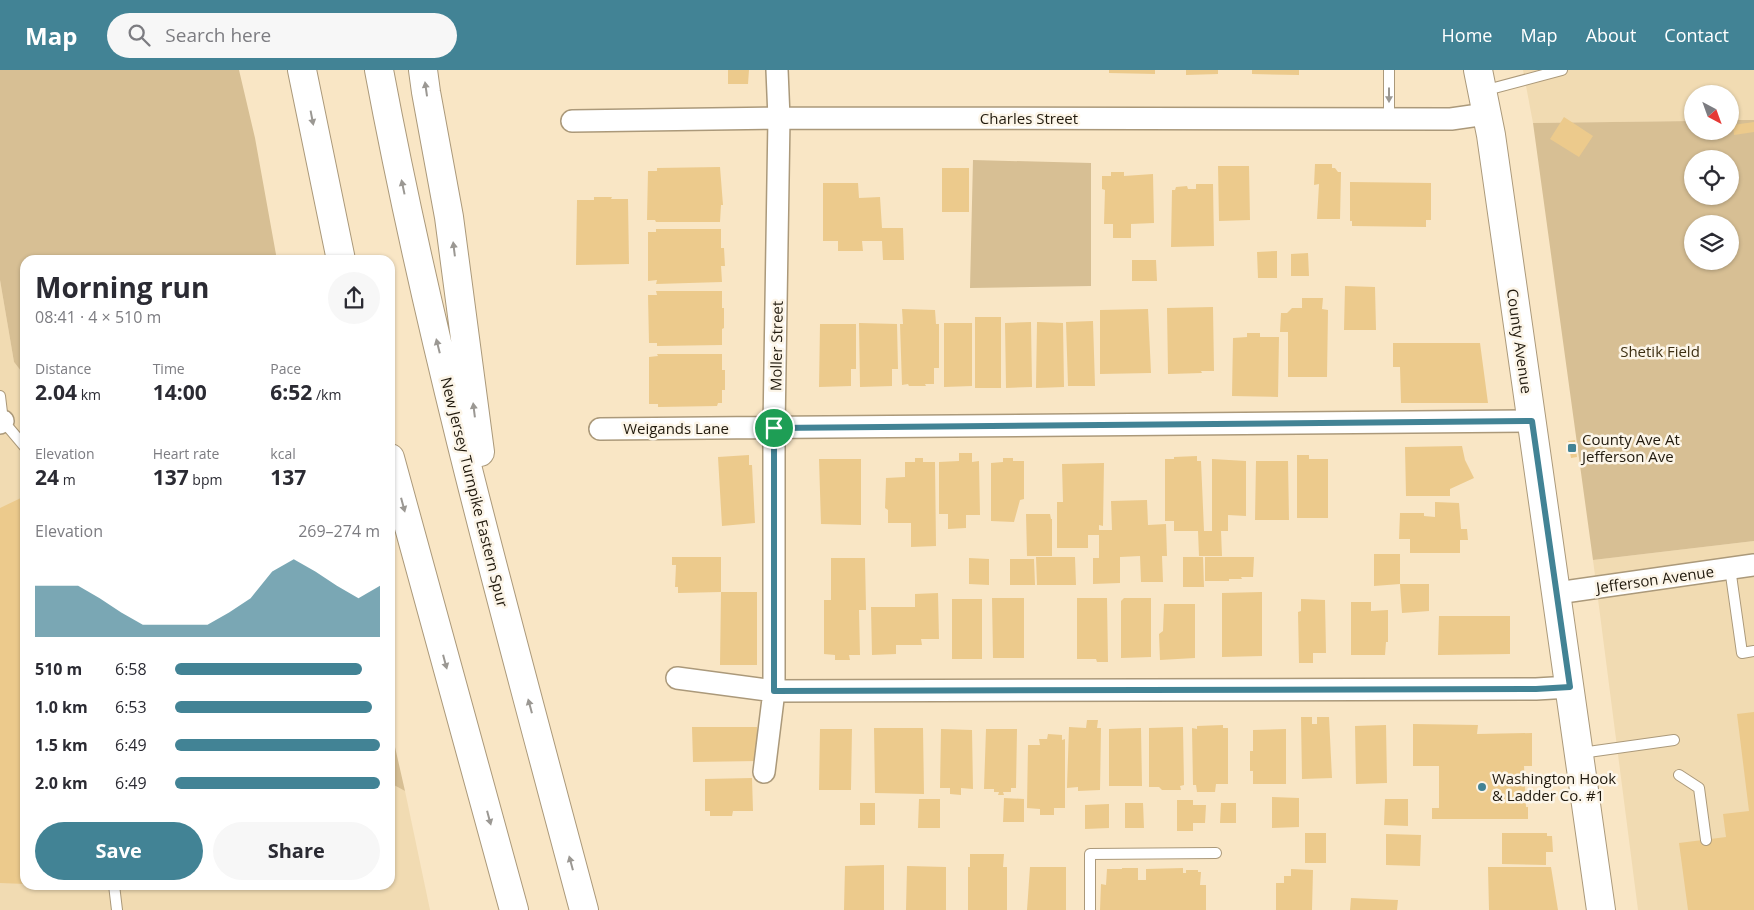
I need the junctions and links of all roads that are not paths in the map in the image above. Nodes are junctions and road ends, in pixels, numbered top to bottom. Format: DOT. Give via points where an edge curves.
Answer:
graph roads {
  1 [pos="302,70"];
  2 [pos="379,70"];
  3 [pos="423,70"];
  4 [pos="777,70"];
  5 [pos="1389,70"];
  6 [pos="1562,70"];
  7 [pos="1482,92"];
  8 [pos="779,118"];
  9 [pos="1389,119"];
  10 [pos="572,121"];
  11 [pos="341,255"];
  12 [pos="0,396"];
  13 [pos="1532,421"];
  14 [pos="2,422"];
  15 [pos="774,428"];
  16 [pos="600,429"];
  17 [pos="20,442"];
  18 [pos="395,476"];
  19 [pos="1754,565"];
  20 [pos="1730,568"];
  21 [pos="496,580"];
  22 [pos="1557,593"];
  23 [pos="1754,651"];
  24 [pos="677,678"];
  25 [pos="1570,687"];
  26 [pos="774,691"];
  27 [pos="1674,740"];
  28 [pos="1579,753"];
  29 [pos="764,772"];
  30 [pos="1679,775"];
  31 [pos="1706,840"];
  32 [pos="1216,854"];
  33 [pos="115,890"];
  34 [pos="117,910"];
  35 [pos="514,910"];
  36 [pos="584,910"];
  37 [pos="1090,910"];
  38 [pos="1601,910"];
  1 -- 11 [label="main road, one-way"];
  21 -- 2 [label="main road, New Jersey Turnpike Eastern Spur, one-way" via="423,281"];
  21 -- 3 [label="main road, one-way" via="450,217"];
  4 -- 8 [label="street, Moller Street"];
  5 -- 9 [label="lane, one-way"];
  6 -- 7 [label="lane"];
  7 -- 9 [label="street, Charles Street" via="1451,119"];
  7 -- 13 [label="main road, County Avenue"];
  8 -- 9 [label="street, Charles Street"];
  8 -- 10 [label="street, Charles Street"];
  8 -- 15 [label="street, Moller Street"];
  12 -- 14 [label="lane"];
  13 -- 15 [label="street, Weigands Lane"];
  13 -- 22 [label="main road, County Avenue"];
  14 -- 17 [label="lane"];
  15 -- 16 [label="street, Weigands Lane"];
  15 -- 26 [label="street, Moller Street"];
  18 -- 35 [label="main road, one-way"];
  19 -- 20 [label="street, Jefferson Avenue"];
  20 -- 22 [label="street, Jefferson Avenue"];
  20 -- 23 [label="lane" via="1742,653"];
  36 -- 21 [label="main road, New Jersey Turnpike Eastern Spur, one-way"];
  22 -- 25 [label="main road, County Avenue"];
  24 -- 26 [label="street"];
  25 -- 26 [label="street"];
  25 -- 28 [label="main road, County Avenue"];
  26 -- 29 [label="street, Moller Street"];
  27 -- 28 [label="lane"];
  28 -- 38 [label="main road, County Avenue"];
  30 -- 31 [label="lane" via="1699,788"];
  32 -- 37 [label="lane" via="1090,854"];
  33 -- 34 [label="lane"];
}
